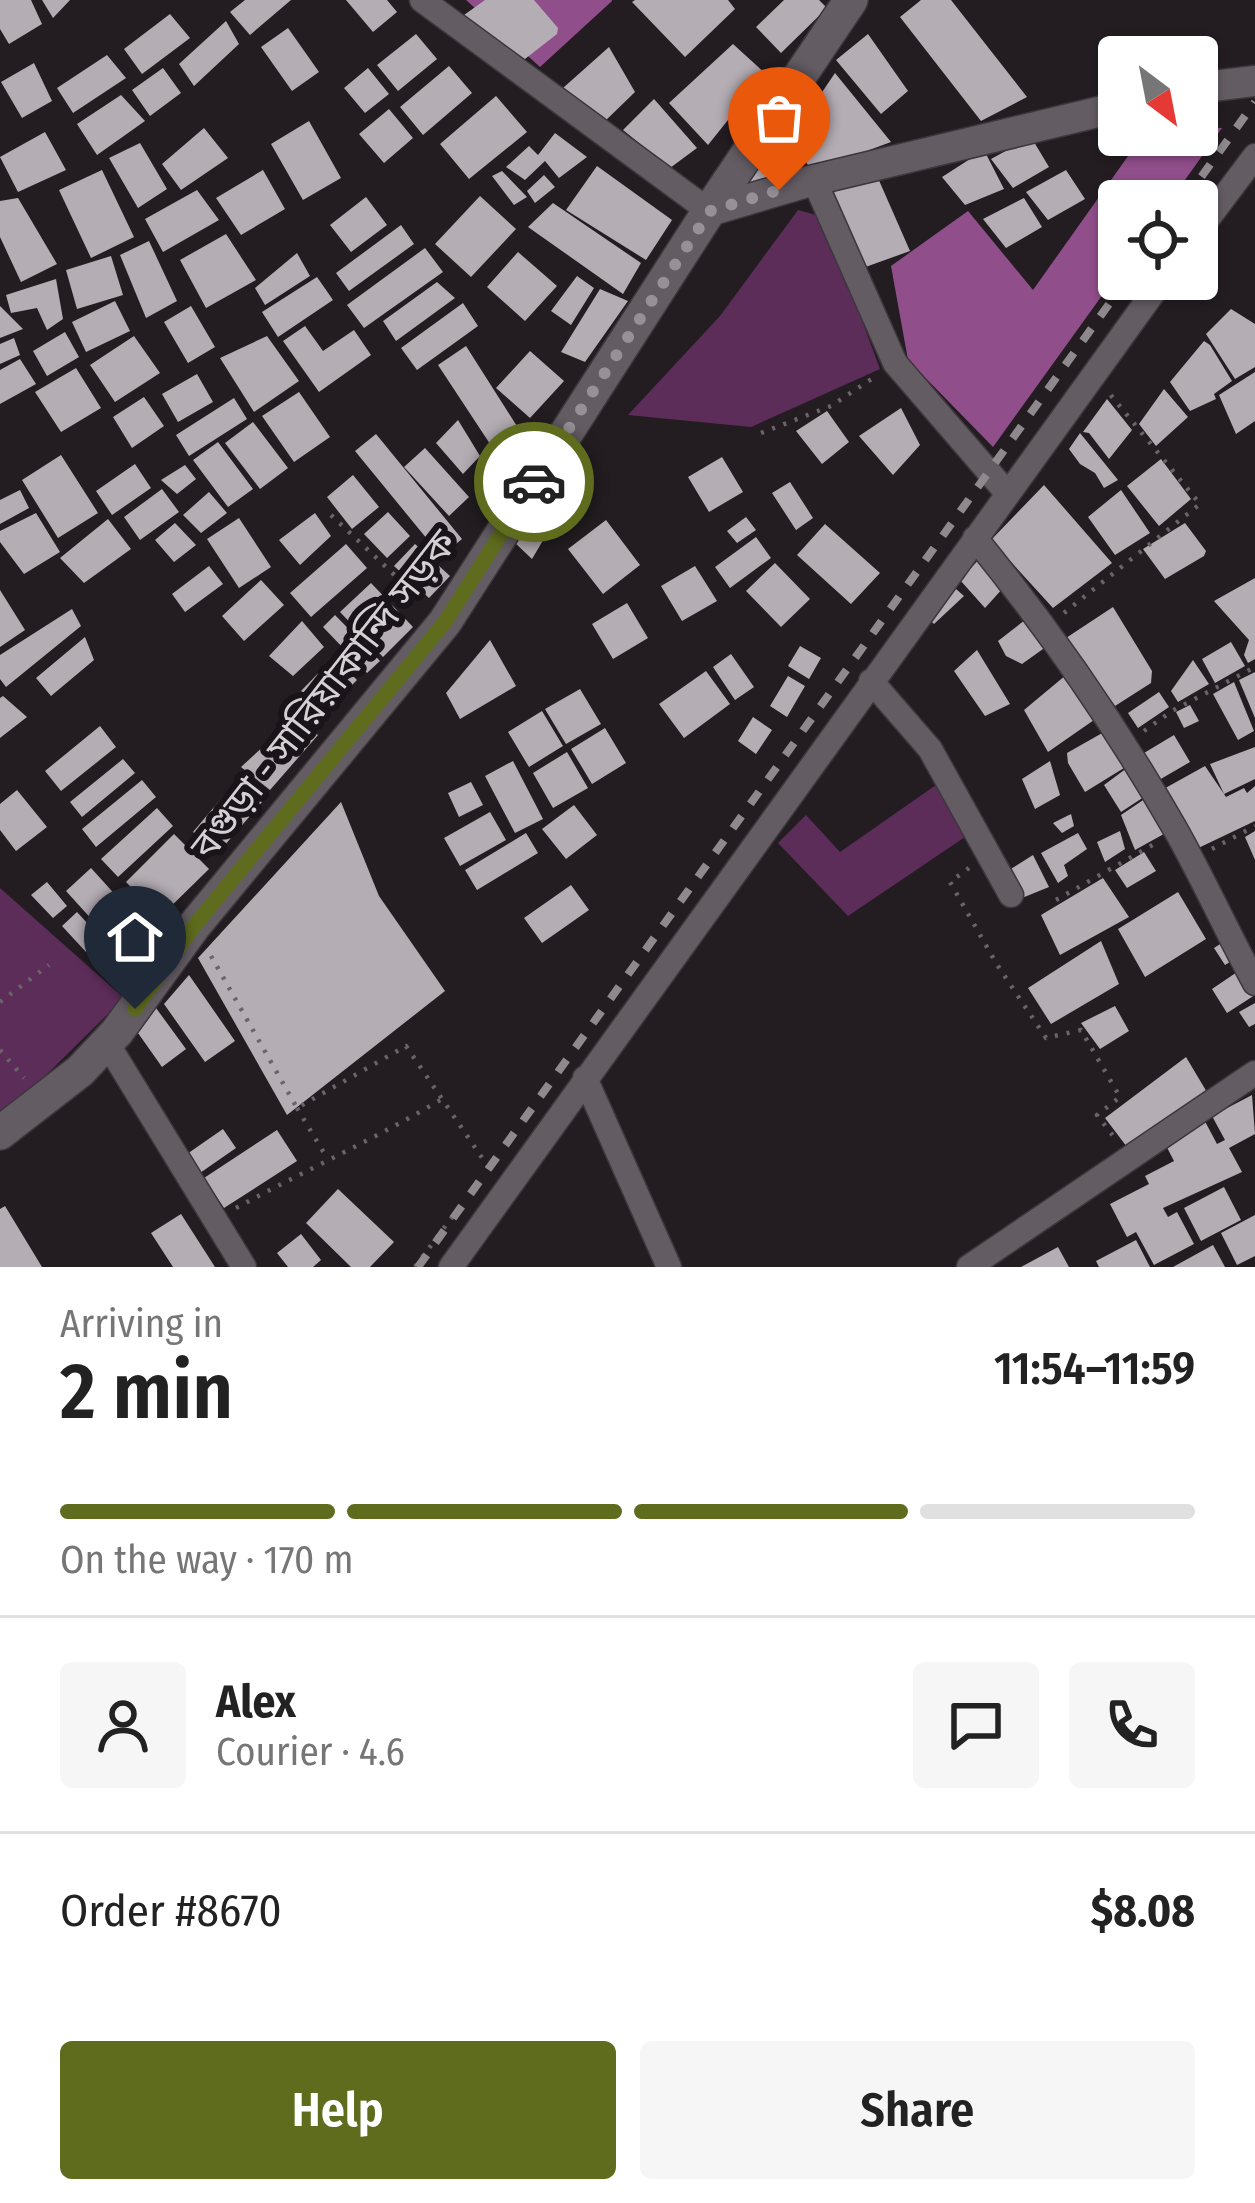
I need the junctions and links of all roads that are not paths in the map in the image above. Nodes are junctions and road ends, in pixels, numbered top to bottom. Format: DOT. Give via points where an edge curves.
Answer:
graph roads {
  1 [pos="422,0"];
  2 [pos="851,0"];
  3 [pos="1255,81"];
  4 [pos="1218,85"];
  5 [pos="1098,112"];
  6 [pos="1255,156"];
  7 [pos="814,180"];
  8 [pos="1218,205"];
  9 [pos="710,211"];
  10 [pos="1148,300"];
  11 [pos="1007,494"];
  12 [pos="975,538"];
  13 [pos="871,681"];
  14 [pos="1011,896"];
  15 [pos="1255,983"];
  16 [pos="107,1043"];
  17 [pos="1255,1072"];
  18 [pos="585,1078"];
  19 [pos="0,1133"];
  20 [pos="244,1267"];
  21 [pos="451,1267"];
  22 [pos="669,1267"];
  23 [pos="969,1267"];
  1 -- 9 [label="street"];
  2 -- 9 [label="main road, বগুড়া - সারিয়াকান্দি সড়ক"];
  3 -- 4 [label="street"];
  5 -- 7 [label="street"];
  6 -- 8 [label="street"];
  7 -- 9 [label="street"];
  7 -- 11 [label="street" via="896,364"];
  9 -- 16 [label="main road, বগুড়া - সারিয়াকান্দি সড়ক" via="445,622"];
  10 -- 11 [label="street"];
  11 -- 12 [label="street"];
  12 -- 13 [label="street"];
  12 -- 15 [label="street" via="1124,744"];
  13 -- 14 [label="street" via="930,749"];
  13 -- 18 [label="street"];
  16 -- 19 [label="main road, বগুড়া - সারিয়াকান্দি সড়ক"];
  16 -- 20 [label="street"];
  17 -- 23 [label="street"];
  18 -- 21 [label="street"];
  18 -- 22 [label="street"];
}
